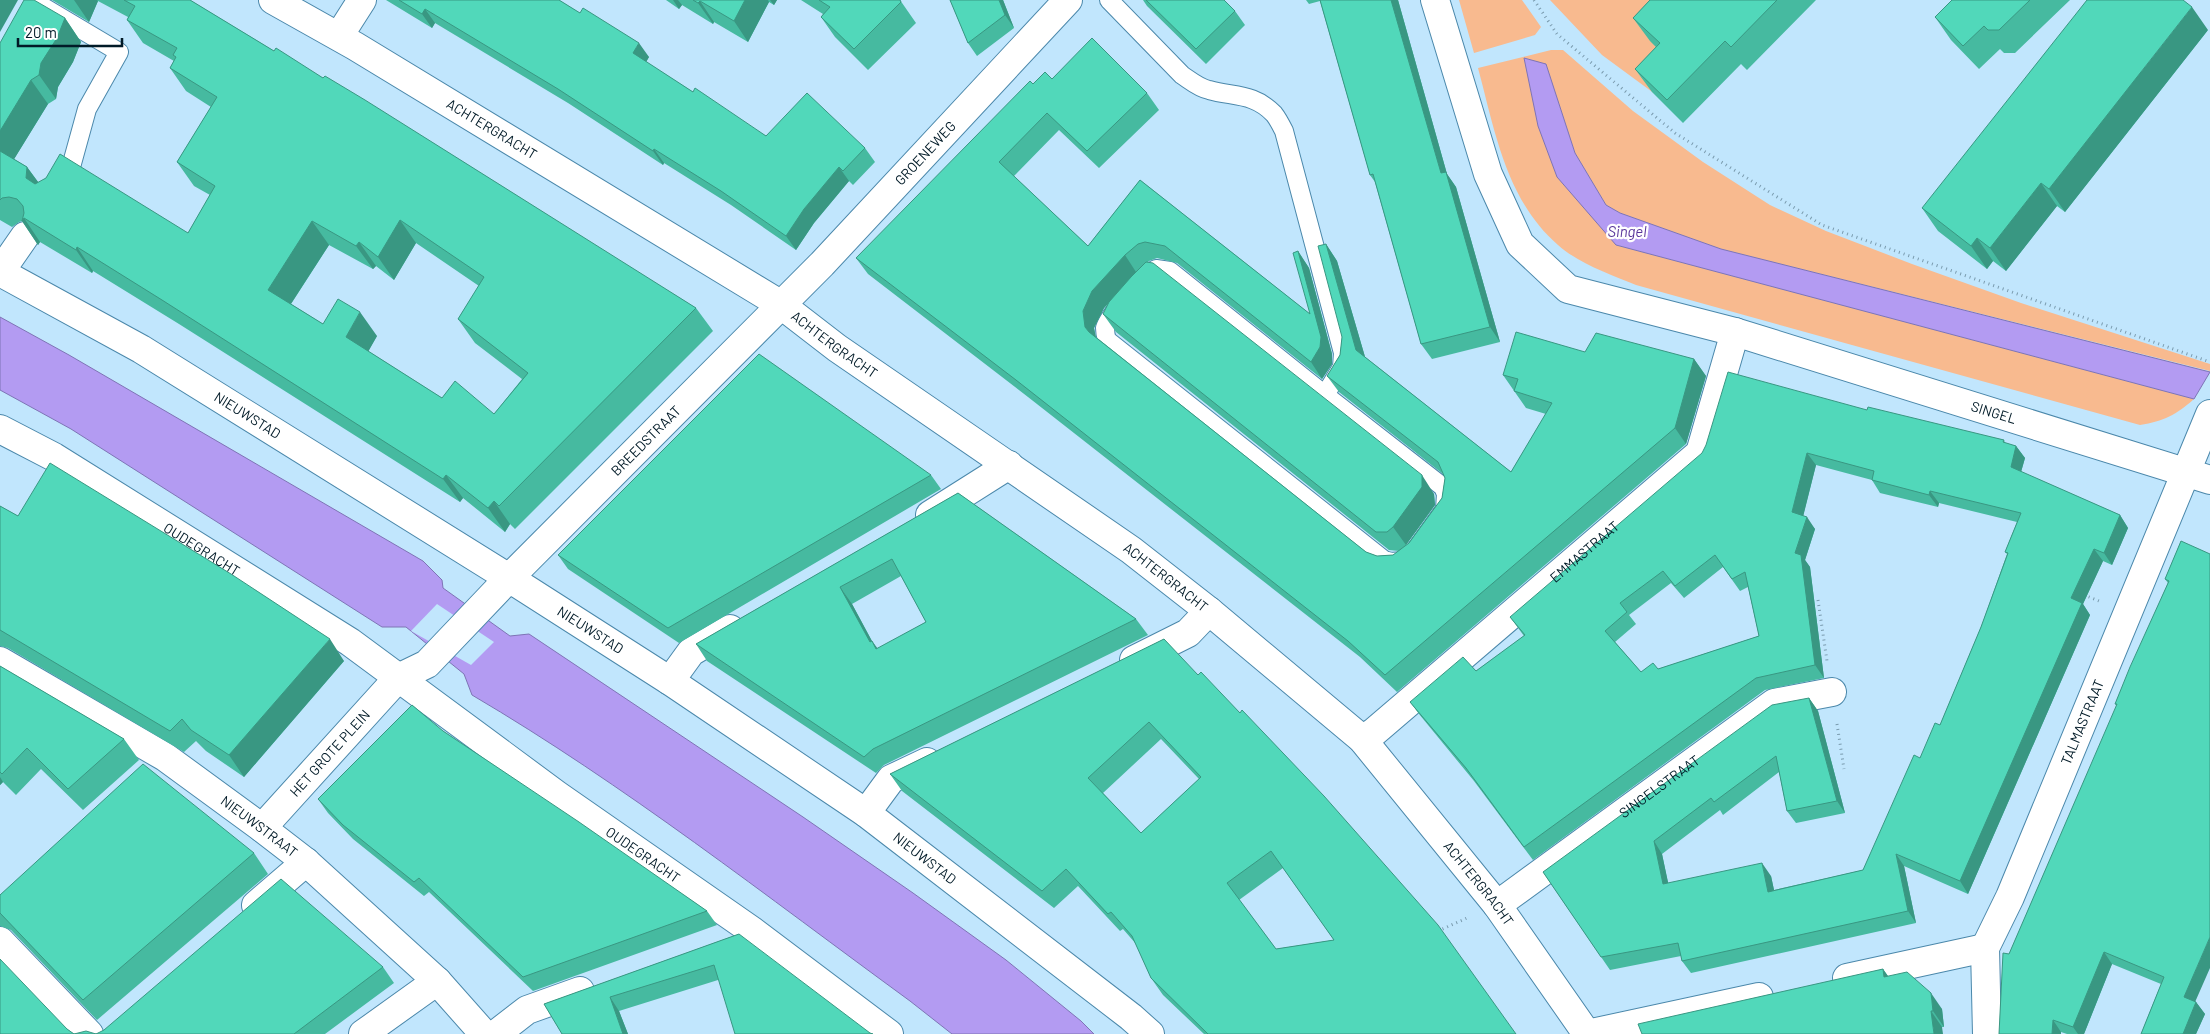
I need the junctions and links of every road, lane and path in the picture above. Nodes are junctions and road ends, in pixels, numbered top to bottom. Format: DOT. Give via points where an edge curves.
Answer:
graph roads {
  1 [pos="273,0"];
  2 [pos="362,0"];
  3 [pos="1068,0"];
  4 [pos="1109,0"];
  5 [pos="1435,0"];
  6 [pos="1534,0"];
  7 [pos="36,1"];
  8 [pos="22,26"];
  9 [pos="339,36"];
  10 [pos="52,197"];
  11 [pos="25,236"];
  12 [pos="0,272"];
  13 [pos="780,304"];
  14 [pos="1735,332"];
  15 [pos="2210,362"];
  16 [pos="1325,395"];
  17 [pos="2210,414"];
  18 [pos="0,429"];
  19 [pos="1009,465"];
  20 [pos="2198,476"];
  21 [pos="912,524"];
  22 [pos="509,578"];
  23 [pos="2075,591"];
  24 [pos="1209,611"];
  25 [pos="2128,613"];
  26 [pos="750,618"];
  27 [pos="0,661"];
  28 [pos="1110,672"];
  29 [pos="398,678"];
  30 [pos="670,681"];
  31 [pos="1832,692"];
  32 [pos="1368,735"];
  33 [pos="952,749"];
  34 [pos="165,757"];
  35 [pos="144,776"];
  36 [pos="866,813"];
  37 [pos="262,828"];
  38 [pos="306,862"];
  39 [pos="1497,905"];
  40 [pos="239,919"];
  41 [pos="751,930"];
  42 [pos="1428,933"];
  43 [pos="723,940"];
  44 [pos="0,941"];
  45 [pos="1985,948"];
  46 [pos="437,981"];
  47 [pos="601,984"];
  48 [pos="1820,984"];
  49 [pos="1781,992"];
  50 [pos="102,1032"];
  51 [pos="363,1034"];
  52 [pos="484,1034"];
  53 [pos="496,1034"];
  54 [pos="889,1034"];
  55 [pos="1150,1034"];
  56 [pos="1587,1034"];
  57 [pos="1987,1034"];
  1 -- 9 [label="street, ACHTERGRACHT"];
  2 -- 9 [label="street"];
  3 -- 13 [label="street, GROENEWEG" via="822,264"];
  4 -- 16 [label="lane" via="1194,84 1259,102 1274,114 1284,131 1344,353 1342,367"];
  5 -- 14 [label="street, SINGEL" via="1488,174 1520,244 1568,289"];
  6 -- 15 [label="path" via="1557,34 1675,133 1822,225"];
  7 -- 8 [label="street"];
  7 -- 10 [label="lane" via="119,52 87,109 71,167"];
  9 -- 13 [label="street, ACHTERGRACHT"];
  11 -- 12 [label="street"];
  12 -- 22 [label="street, NIEUWSTAD" via="141,349"];
  13 -- 19 [label="street, ACHTERGRACHT" via="837,348"];
  13 -- 22 [label="street, BREEDSTRAAT"];
  14 -- 20 [label="street, SINGEL"];
  14 -- 32 [label="street, EMMASTRAAT" via="1700,453"];
  16 -- 16 [label="lane" via="1170,271 1156,269 1146,275 1105,328 1107,340 1384,560 1404,561 1441,516 1446,502 1443,487"];
  17 -- 20 [label="street, TALMASTRAAT"];
  18 -- 29 [label="street, OUDEGRACHT" via="54,457 342,637"];
  19 -- 21 [label="street"];
  19 -- 24 [label="street, ACHTERGRACHT" via="1132,550"];
  20 -- 25 [label="street, TALMASTRAAT"];
  22 -- 29 [label="street" via="427,664"];
  22 -- 30 [label="street, NIEUWSTAD"];
  23 -- 25 [label="path"];
  24 -- 28 [label="street" via="1188,633"];
  24 -- 32 [label="street, ACHTERGRACHT"];
  25 -- 45 [label="street, TALMASTRAAT" via="2010,896"];
  26 -- 30 [label="street" via="691,652"];
  27 -- 34 [label="street, NIEUWSTRAAT"];
  29 -- 37 [label="street, HET GROTE PLEIN"];
  29 -- 41 [label="street, OUDEGRACHT" via="557,795"];
  30 -- 36 [label="street, NIEUWSTAD"];
  31 -- 39 [label="street, SINGELSTRAAT" via="1774,702"];
  32 -- 39 [label="street, ACHTERGRACHT"];
  33 -- 36 [label="street" via="891,779"];
  34 -- 35 [label="street"];
  34 -- 37 [label="street, NIEUWSTRAAT"];
  36 -- 55 [label="street, NIEUWSTAD"];
  37 -- 38 [label="street, NIEUWSTRAAT"];
  38 -- 40 [label="street"];
  38 -- 46 [label="street, NIEUWSTRAAT"];
  39 -- 42 [label="path"];
  39 -- 56 [label="street, ACHTERGRACHT"];
  41 -- 43 [label="street"];
  41 -- 54 [label="street, OUDEGRACHT"];
  44 -- 50 [label="street"];
  45 -- 48 [label="street"];
  45 -- 57 [label="street, TALMASTRAAT"];
  46 -- 51 [label="street"];
  46 -- 52 [label="street, NIEUWSTRAAT"];
  47 -- 53 [label="street" via="527,1010"];
  49 -- 56 [label="street"];
}
